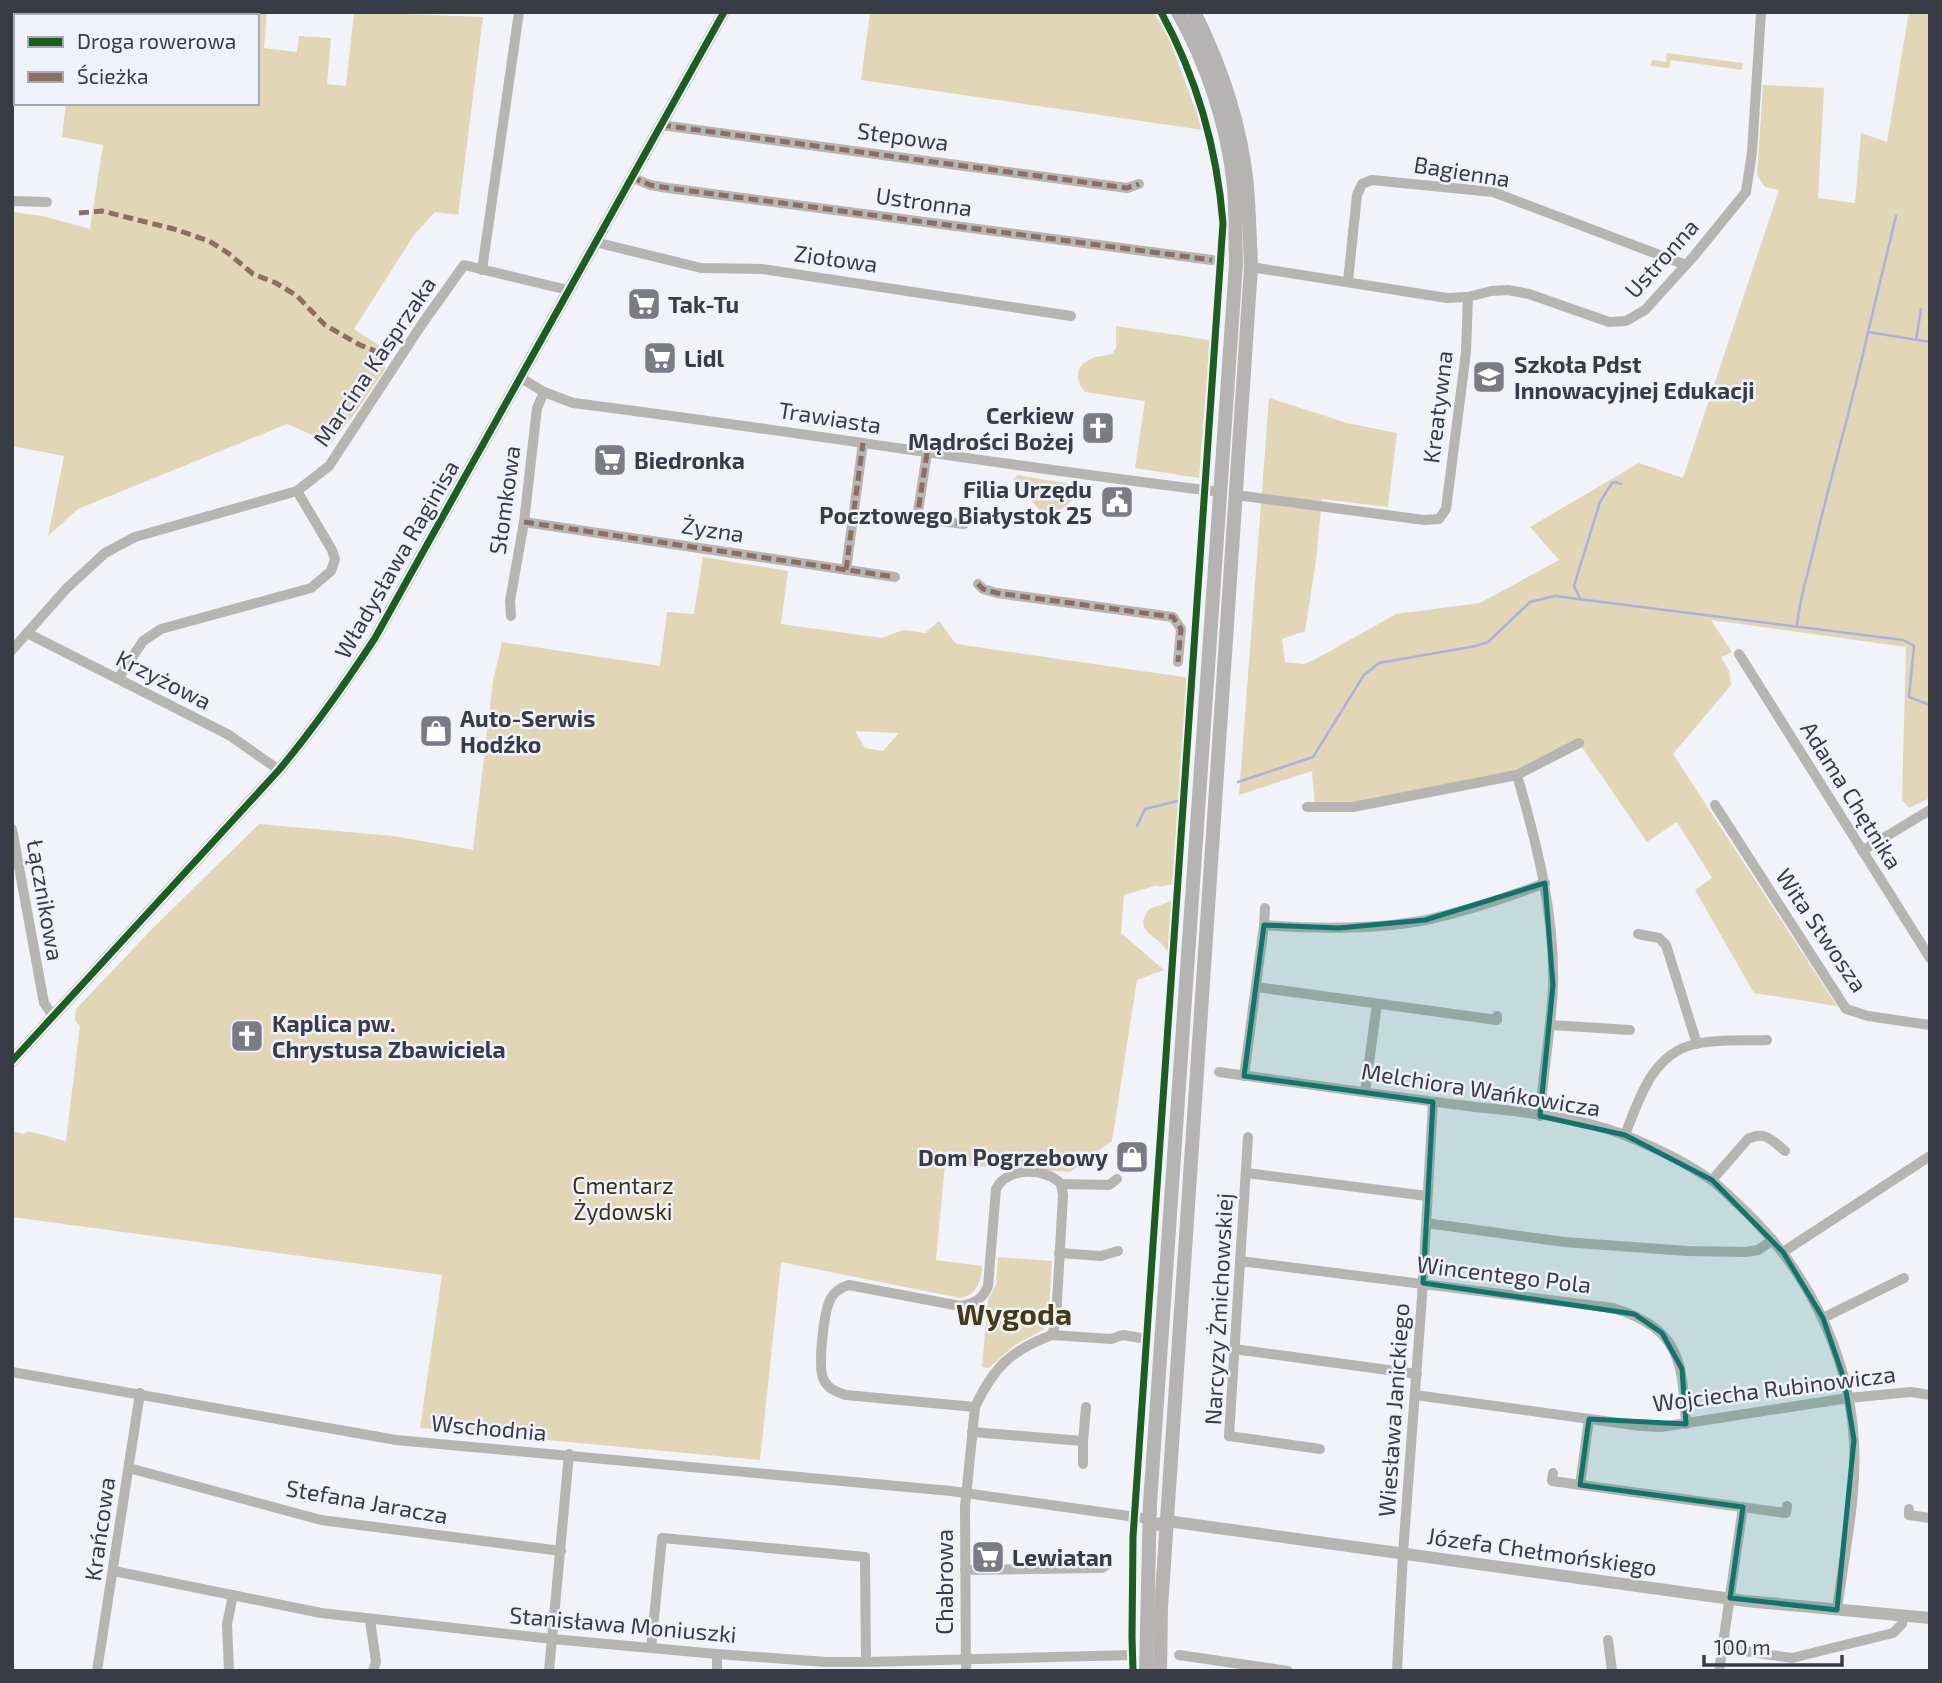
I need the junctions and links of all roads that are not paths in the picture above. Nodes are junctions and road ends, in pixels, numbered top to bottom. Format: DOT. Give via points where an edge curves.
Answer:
graph roads {
  1 [pos="519,12"];
  2 [pos="723,12"];
  3 [pos="1178,12"];
  4 [pos="1194,12"];
  5 [pos="1761,12"];
  6 [pos="661,125"];
  7 [pos="631,177"];
  8 [pos="1139,184"];
  9 [pos="12,201"];
  10 [pos="47,202"];
  11 [pos="595,242"];
  12 [pos="1212,260"];
  13 [pos="1686,265"];
  14 [pos="1251,267"];
  15 [pos="482,270"];
  16 [pos="1348,281"];
  17 [pos="568,290"];
  18 [pos="1468,297"];
  19 [pos="1072,316"];
  20 [pos="521,378"];
  21 [pos="544,392"];
  22 [pos="863,443"];
  23 [pos="927,453"];
  24 [pos="297,491"];
  25 [pos="1220,492"];
  26 [pos="1236,495"];
  27 [pos="524,522"];
  28 [pos="964,524"];
  29 [pos="846,570"];
  30 [pos="895,577"];
  31 [pos="978,584"];
  32 [pos="1213,609"];
  33 [pos="1228,611"];
  34 [pos="511,616"];
  35 [pos="27,633"];
  36 [pos="12,650"];
  37 [pos="1739,654"];
  38 [pos="1178,662"];
  39 [pos="118,679"];
  40 [pos="1579,743"];
  41 [pos="278,770"];
  42 [pos="1517,775"];
  43 [pos="1715,805"];
  44 [pos="1307,807"];
  45 [pos="1930,810"];
  46 [pos="12,829"];
  47 [pos="1862,851"];
  48 [pos="1545,883"];
  49 [pos="1193,894"];
  50 [pos="1209,899"];
  51 [pos="1265,908"];
  52 [pos="1264,925"];
  53 [pos="1638,934"];
  54 [pos="1930,958"];
  55 [pos="1256,987"];
  56 [pos="1377,1004"];
  57 [pos="53,1016"];
  58 [pos="1497,1016"];
  59 [pos="1551,1025"];
  60 [pos="1930,1025"];
  61 [pos="1630,1030"];
  62 [pos="1767,1040"];
  63 [pos="1698,1044"];
  64 [pos="12,1061"];
  65 [pos="1219,1072"];
  66 [pos="1244,1076"];
  67 [pos="1365,1092"];
  68 [pos="1433,1102"];
  69 [pos="1540,1116"];
  70 [pos="1625,1135"];
  71 [pos="1248,1137"];
  72 [pos="1785,1151"];
  73 [pos="1930,1156"];
  74 [pos="1246,1173"];
  75 [pos="1117,1179"];
  76 [pos="1712,1180"];
  77 [pos="1061,1184"];
  78 [pos="1427,1196"];
  79 [pos="1426,1223"];
  80 [pos="1773,1240"];
  81 [pos="1118,1251"];
  82 [pos="1783,1252"];
  83 [pos="1059,1254"];
  84 [pos="1240,1261"];
  85 [pos="1904,1278"];
  86 [pos="1423,1283"];
  87 [pos="1823,1318"];
  88 [pos="1052,1335"];
  89 [pos="1147,1339"];
  90 [pos="1234,1349"];
  91 [pos="12,1372"];
  92 [pos="1417,1374"];
  93 [pos="141,1393"];
  94 [pos="1415,1395"];
  95 [pos="1930,1395"];
  96 [pos="1848,1398"];
  97 [pos="1157,1404"];
  98 [pos="1174,1405"];
  99 [pos="975,1407"];
  100 [pos="1086,1407"];
  101 [pos="1589,1419"];
  102 [pos="1686,1424"];
  103 [pos="972,1432"];
  104 [pos="1083,1441"];
  105 [pos="1320,1449"];
  106 [pos="569,1454"];
  107 [pos="1083,1464"];
  108 [pos="129,1468"];
  109 [pos="1553,1473"];
  110 [pos="1580,1485"];
  111 [pos="966,1493"];
  112 [pos="1787,1506"];
  113 [pos="1743,1507"];
  114 [pos="1909,1509"];
  115 [pos="1930,1518"];
  116 [pos="1167,1521"];
  117 [pos="1150,1523"];
  118 [pos="561,1550"];
  119 [pos="1403,1553"];
  120 [pos="1108,1564"];
  121 [pos="965,1570"];
  122 [pos="114,1571"];
  123 [pos="233,1595"];
  124 [pos="1730,1598"];
  125 [pos="1837,1610"];
  126 [pos="1904,1615"];
  127 [pos="1930,1618"];
  128 [pos="370,1620"];
  129 [pos="552,1639"];
  130 [pos="1608,1640"];
  131 [pos="651,1648"];
  132 [pos="1723,1648"];
  133 [pos="717,1654"];
  134 [pos="1179,1655"];
  135 [pos="965,1659"];
  136 [pos="866,1662"];
  137 [pos="826,1666"];
  138 [pos="97,1671"];
  139 [pos="229,1671"];
  140 [pos="373,1671"];
  141 [pos="549,1671"];
  142 [pos="716,1671"];
  143 [pos="966,1671"];
  144 [pos="1133,1671"];
  145 [pos="1146,1671"];
  146 [pos="1160,1671"];
  147 [pos="1288,1671"];
  148 [pos="1397,1671"];
  149 [pos="1612,1671"];
  150 [pos="1719,1671"];
  1 -- 15 [label="street"];
  2 -- 6 [label="street, Władysława Raginisa"];
  3 -- 25 [label="main road" via="1213,91 1234,188 1236,264"];
  4 -- 14 [label="main road" via="1236,121 1247,185"];
  5 -- 13 [label="street, Ustronna" via="1746,192"];
  6 -- 7 [label="street, Władysława Raginisa"];
  6 -- 8 [label="street, Stepowa" via="1128,188"];
  7 -- 11 [label="street, Władysława Raginisa"];
  7 -- 12 [label="street, Ustronna" via="650,186"];
  9 -- 10 [label="street"];
  11 -- 17 [label="street, Władysława Raginisa"];
  11 -- 19 [label="street, Ziołowa" via="701,268 762,269"];
  13 -- 16 [label="street, Bagienna" via="1493,192 1373,180 1362,184 1357,195"];
  13 -- 18 [label="street, Ustronna" via="1644,310 1626,321 1599,320 1508,290"];
  14 -- 16 [label="street, Ustronna"];
  14 -- 26 [label="main road"];
  15 -- 17 [label="street, Marcina Kasprzaka"];
  15 -- 24 [label="street, Marcina Kasprzaka" via="464,265 329,466"];
  16 -- 18 [label="street, Ustronna" via="1447,298"];
  17 -- 20 [label="street, Władysława Raginisa"];
  18 -- 26 [label="street, Kreatywna" via="1466,352 1446,509 1438,519"];
  20 -- 21 [label="street, Trawiasta"];
  20 -- 41 [label="street, Władysława Raginisa" via="375,638 331,705"];
  21 -- 22 [label="street, Trawiasta" via="573,403"];
  21 -- 27 [label="street, Słomkowa" via="537,408"];
  22 -- 23 [label="street, Trawiasta"];
  22 -- 29 [label="street"];
  23 -- 25 [label="street, Trawiasta"];
  23 -- 28 [label="street" via="917,518"];
  24 -- 35 [label="street, Marcina Kasprzaka" via="135,537 86,569"];
  24 -- 39 [label="street" via="332,550 331,571 311,588 161,629 143,641"];
  25 -- 32 [label="main road"];
  26 -- 33 [label="main road"];
  27 -- 29 [label="street, Żyzna"];
  27 -- 34 [label="street, Słomkowa"];
  29 -- 30 [label="street, Żyzna"];
  31 -- 38 [label="street" via="997,593 1173,617 1181,629"];
  32 -- 33 [label="main road" via="1220,616"];
  32 -- 49 [label="main road"];
  33 -- 50 [label="main road"];
  35 -- 36 [label="street, Marcina Kasprzaka"];
  35 -- 39 [label="street, Krzyżowa"];
  37 -- 47 [label="street, Adama Chętnika"];
  39 -- 41 [label="street, Krzyżowa" via="229,736"];
  40 -- 42 [label="street"];
  41 -- 57 [label="street, Władysława Raginisa"];
  42 -- 44 [label="street" via="1353,807"];
  42 -- 48 [label="street"];
  43 -- 60 [label="street, Wita Stwosza" via="1846,1009"];
  45 -- 47 [label="street"];
  46 -- 57 [label="street, Łącznikowa" via="44,1003"];
  47 -- 54 [label="street, Adama Chętnika"];
  48 -- 52 [label="street" via="1487,905 1425,920 1339,928"];
  48 -- 59 [label="street" via="1553,958"];
  49 -- 50 [label="main road"];
  49 -- 97 [label="main road"];
  50 -- 98 [label="main road"];
  51 -- 52 [label="street"];
  52 -- 55 [label="street"];
  53 -- 63 [label="street" via="1659,938 1666,945"];
  55 -- 56 [label="street"];
  55 -- 66 [label="street"];
  56 -- 58 [label="street" via="1497,1020"];
  56 -- 67 [label="street"];
  57 -- 64 [label="street, Władysława Raginisa"];
  59 -- 61 [label="street"];
  59 -- 69 [label="street"];
  62 -- 63 [label="street"];
  63 -- 70 [label="street" via="1676,1052 1654,1070"];
  65 -- 66 [label="street, Melchiora Wańkowicza"];
  66 -- 67 [label="street, Melchiora Wańkowicza"];
  67 -- 68 [label="street, Melchiora Wańkowicza"];
  68 -- 69 [label="street, Melchiora Wańkowicza"];
  68 -- 78 [label="street, Wiesława Janickiego"];
  69 -- 70 [label="street, Melchiora Wańkowicza"];
  70 -- 76 [label="street, Melchiora Wańkowicza"];
  71 -- 74 [label="street, Narcyzy Żmichowskiej"];
  72 -- 76 [label="street" via="1766,1135 1756,1135"];
  73 -- 82 [label="street"];
  74 -- 78 [label="street"];
  74 -- 84 [label="street, Narcyzy Żmichowskiej"];
  75 -- 77 [label="street" via="1109,1185"];
  76 -- 80 [label="street, Melchiora Wańkowicza"];
  77 -- 83 [label="street"];
  77 -- 99 [label="street" via="1038,1174 1003,1178 996,1189 988,1286 975,1303 960,1306 849,1286 831,1299 820,1364 830,1388 846,1395"];
  78 -- 79 [label="street, Wiesława Janickiego"];
  79 -- 80 [label="street" via="1564,1242 1688,1251 1746,1252"];
  79 -- 86 [label="street, Wiesława Janickiego"];
  80 -- 82 [label="street, Melchiora Wańkowicza"];
  81 -- 83 [label="street" via="1101,1256"];
  82 -- 87 [label="street, Melchiora Wańkowicza"];
  83 -- 88 [label="street"];
  84 -- 86 [label="street, Wincentego Pola"];
  84 -- 90 [label="street, Narcyzy Żmichowskiej"];
  85 -- 87 [label="street"];
  86 -- 92 [label="street, Wiesława Janickiego"];
  86 -- 102 [label="street, Wincentego Pola" via="1634,1314 1662,1333 1674,1350 1682,1369"];
  87 -- 96 [label="street, Melchiora Wańkowicza"];
  88 -- 89 [label="street"];
  88 -- 99 [label="street" via="1016,1351 1002,1364"];
  90 -- 92 [label="street"];
  90 -- 105 [label="street, Narcyzy Żmichowskiej" via="1229,1436"];
  91 -- 93 [label="street, Wschodnia"];
  92 -- 94 [label="street, Wiesława Janickiego"];
  93 -- 106 [label="street, Wschodnia" via="396,1440"];
  93 -- 108 [label="street, Krańcowa"];
  94 -- 101 [label="street, Wojciecha Rubinowicza"];
  94 -- 119 [label="street, Wiesława Janickiego"];
  95 -- 96 [label="street, Wojciecha Rubinowicza" via="1911,1392"];
  96 -- 102 [label="street, Wojciecha Rubinowicza"];
  96 -- 125 [label="street, Melchiora Wańkowicza" via="1854,1476"];
  97 -- 98 [label="main road"];
  97 -- 117 [label="main road"];
  98 -- 116 [label="main road"];
  99 -- 103 [label="street, Chabrowa"];
  100 -- 104 [label="street"];
  101 -- 102 [label="street, Wojciecha Rubinowicza" via="1641,1426"];
  101 -- 110 [label="street"];
  103 -- 104 [label="street"];
  103 -- 111 [label="street, Chabrowa"];
  104 -- 107 [label="street"];
  106 -- 111 [label="street, Wschodnia"];
  106 -- 118 [label="street"];
  108 -- 118 [label="street, Stefana Jaracza" via="321,1520"];
  108 -- 122 [label="street, Krańcowa"];
  109 -- 110 [label="street" via="1552,1481"];
  110 -- 113 [label="street"];
  111 -- 117 [label="street, Józefa Chełmońskiego"];
  111 -- 121 [label="street, Chabrowa"];
  112 -- 113 [label="street" via="1786,1513"];
  113 -- 124 [label="street"];
  114 -- 115 [label="street" via="1909,1515"];
  116 -- 117 [label="street, Józefa Chełmońskiego"];
  116 -- 119 [label="street, Józefa Chełmońskiego"];
  116 -- 146 [label="main road"];
  117 -- 145 [label="main road"];
  118 -- 129 [label="street"];
  119 -- 124 [label="street, Józefa Chełmońskiego"];
  119 -- 148 [label="street, Wiesława Janickiego"];
  120 -- 121 [label="street" via="1102,1568"];
  121 -- 135 [label="street, Chabrowa"];
  122 -- 123 [label="street, Stanisława Moniuszki"];
  122 -- 138 [label="street, Krańcowa"];
  123 -- 128 [label="street, Stanisława Moniuszki"];
  123 -- 139 [label="street" via="227,1624"];
  124 -- 125 [label="street, Józefa Chełmońskiego"];
  124 -- 132 [label="street"];
  125 -- 126 [label="street, Józefa Chełmońskiego"];
  126 -- 127 [label="street, Józefa Chełmońskiego"];
  126 -- 132 [label="street" via="1893,1633 1792,1658"];
  128 -- 129 [label="street, Stanisława Moniuszki"];
  128 -- 140 [label="street" via="376,1662"];
  129 -- 131 [label="street, Stanisława Moniuszki"];
  129 -- 141 [label="street"];
  130 -- 149 [label="street"];
  131 -- 133 [label="street, Stanisława Moniuszki"];
  131 -- 136 [label="street" via="662,1538 865,1557"];
  132 -- 150 [label="street"];
  133 -- 137 [label="street, Stanisława Moniuszki"];
  133 -- 142 [label="street"];
  134 -- 147 [label="street"];
  135 -- 136 [label="street, Stanisława Moniuszki"];
  135 -- 143 [label="street, Chabrowa"];
  135 -- 144 [label="street, Stanisława Moniuszki" via="1133,1655"];
  136 -- 137 [label="street, Stanisława Moniuszki"];
}
